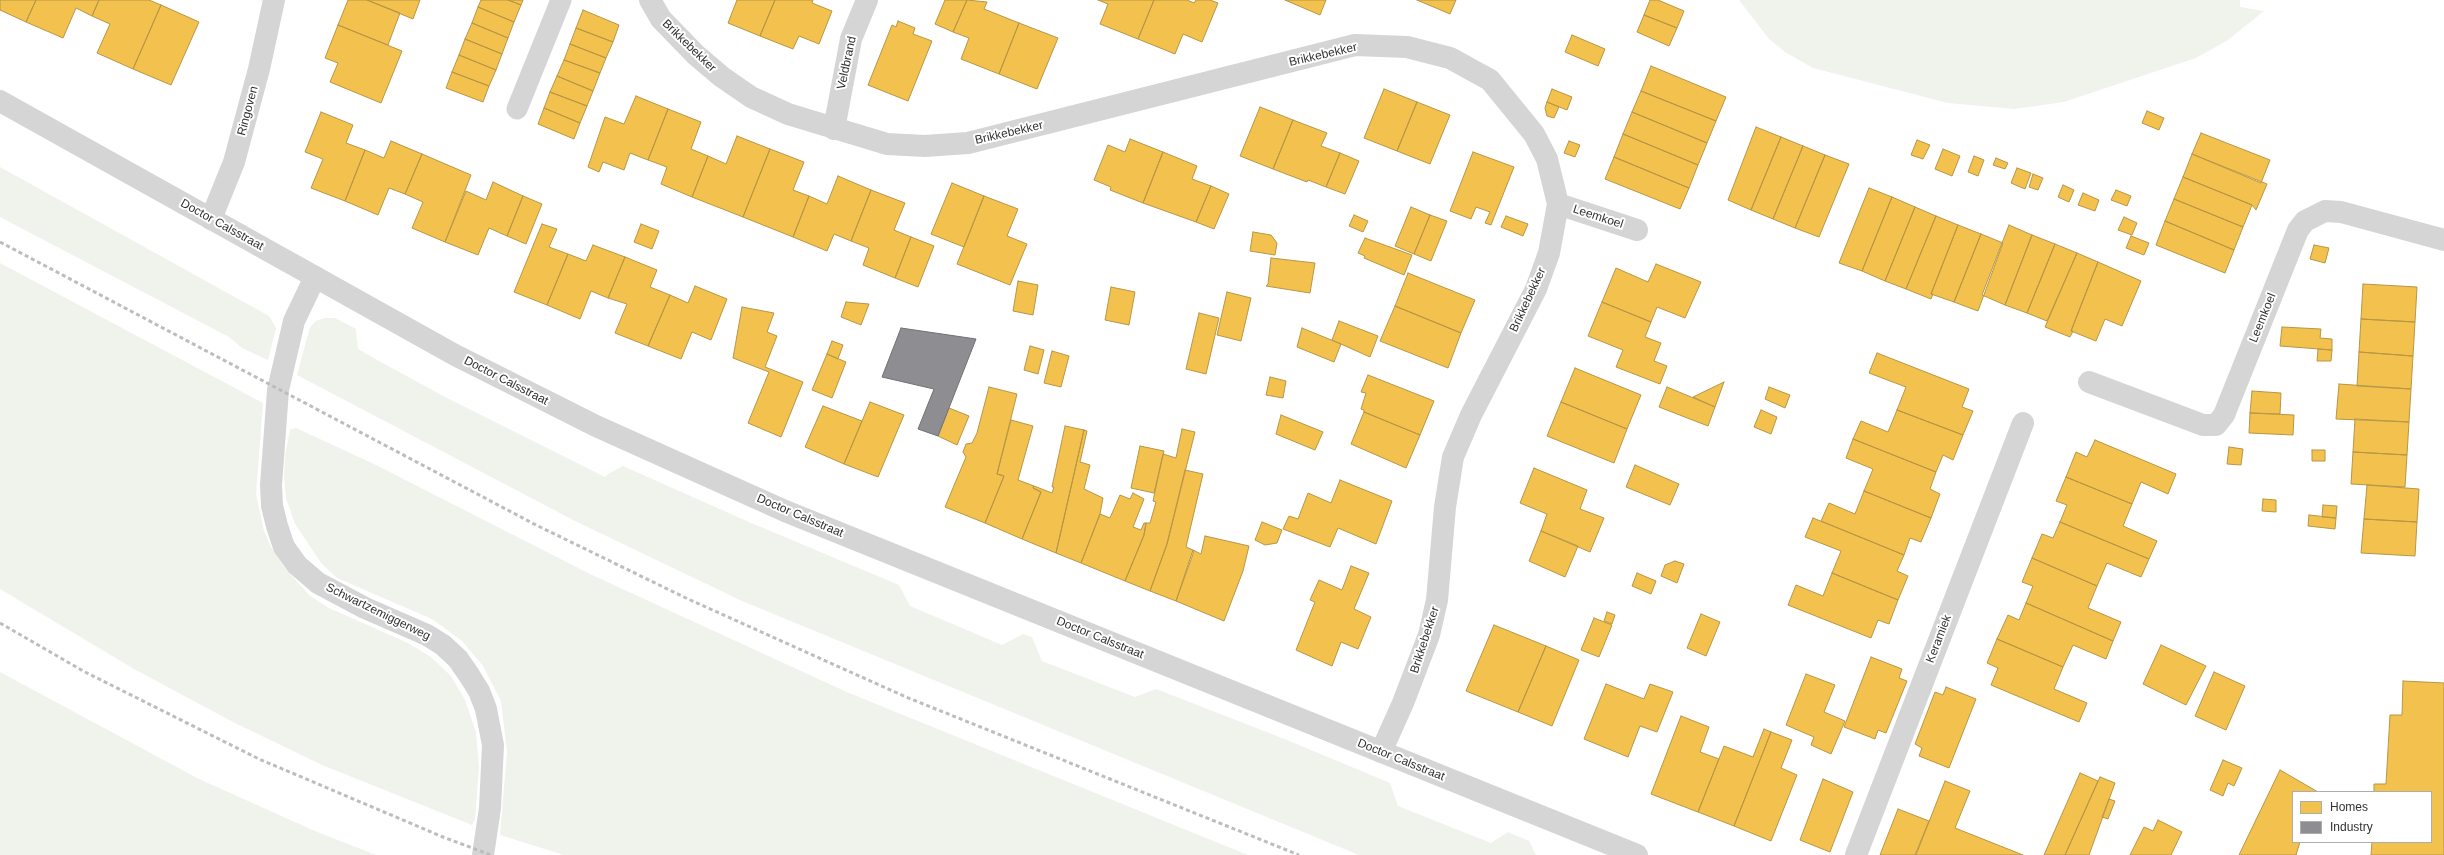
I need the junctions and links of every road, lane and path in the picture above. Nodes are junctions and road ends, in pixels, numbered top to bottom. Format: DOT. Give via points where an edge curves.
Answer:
graph roads {
  1 [pos="274,0"];
  2 [pos="561,0"];
  3 [pos="650,0"];
  4 [pos="868,0"];
  5 [pos="0,101"];
  6 [pos="517,109"];
  7 [pos="834,129"];
  8 [pos="1558,204"];
  9 [pos="211,219"];
  10 [pos="1638,230"];
  11 [pos="2444,240"];
  12 [pos="315,277"];
  13 [pos="2089,382"];
  14 [pos="2023,422"];
  15 [pos="1381,752"];
  16 [pos="483,855"];
  17 [pos="1637,855"];
  18 [pos="1856,855"];
  1 -- 9 [label="street, Ringoven" via="260,69 234,162"];
  2 -- 6 [label="lane"];
  3 -- 7 [label="street, Brikkebekker" via="666,24 696,56 722,77 751,97 788,114"];
  4 -- 7 [label="street, Veldbrand" via="851,39"];
  5 -- 9 [label="street, Doctor Calsstraat"];
  7 -- 8 [label="street, Brikkebekker" via="887,144 925,146 968,143 1355,46 1407,47 1450,58 1490,80 1534,134 1547,159"];
  8 -- 10 [label="street, Leemkoel"];
  8 -- 15 [label="street, Brikkebekker" via="1549,253 1536,289 1471,415 1453,456 1445,507 1437,600 1430,628 1403,703"];
  9 -- 12 [label="street, Doctor Calsstraat"];
  11 -- 13 [label="street, Leemkoel" via="2341,212 2325,211 2305,220 2298,230 2224,415 2216,424 2203,425"];
  12 -- 15 [label="street, Doctor Calsstraat" via="455,355 589,422 785,511"];
  12 -- 16 [label="street, Schwartzemiggerweg" via="294,321 278,390 271,485 272,506 277,526 284,547 297,565 318,583 365,608 427,635 458,659 469,675 486,709 493,745 490,808"];
  14 -- 18 [label="street, Keramiek"];
  15 -- 17 [label="street, Doctor Calsstraat"];
}
